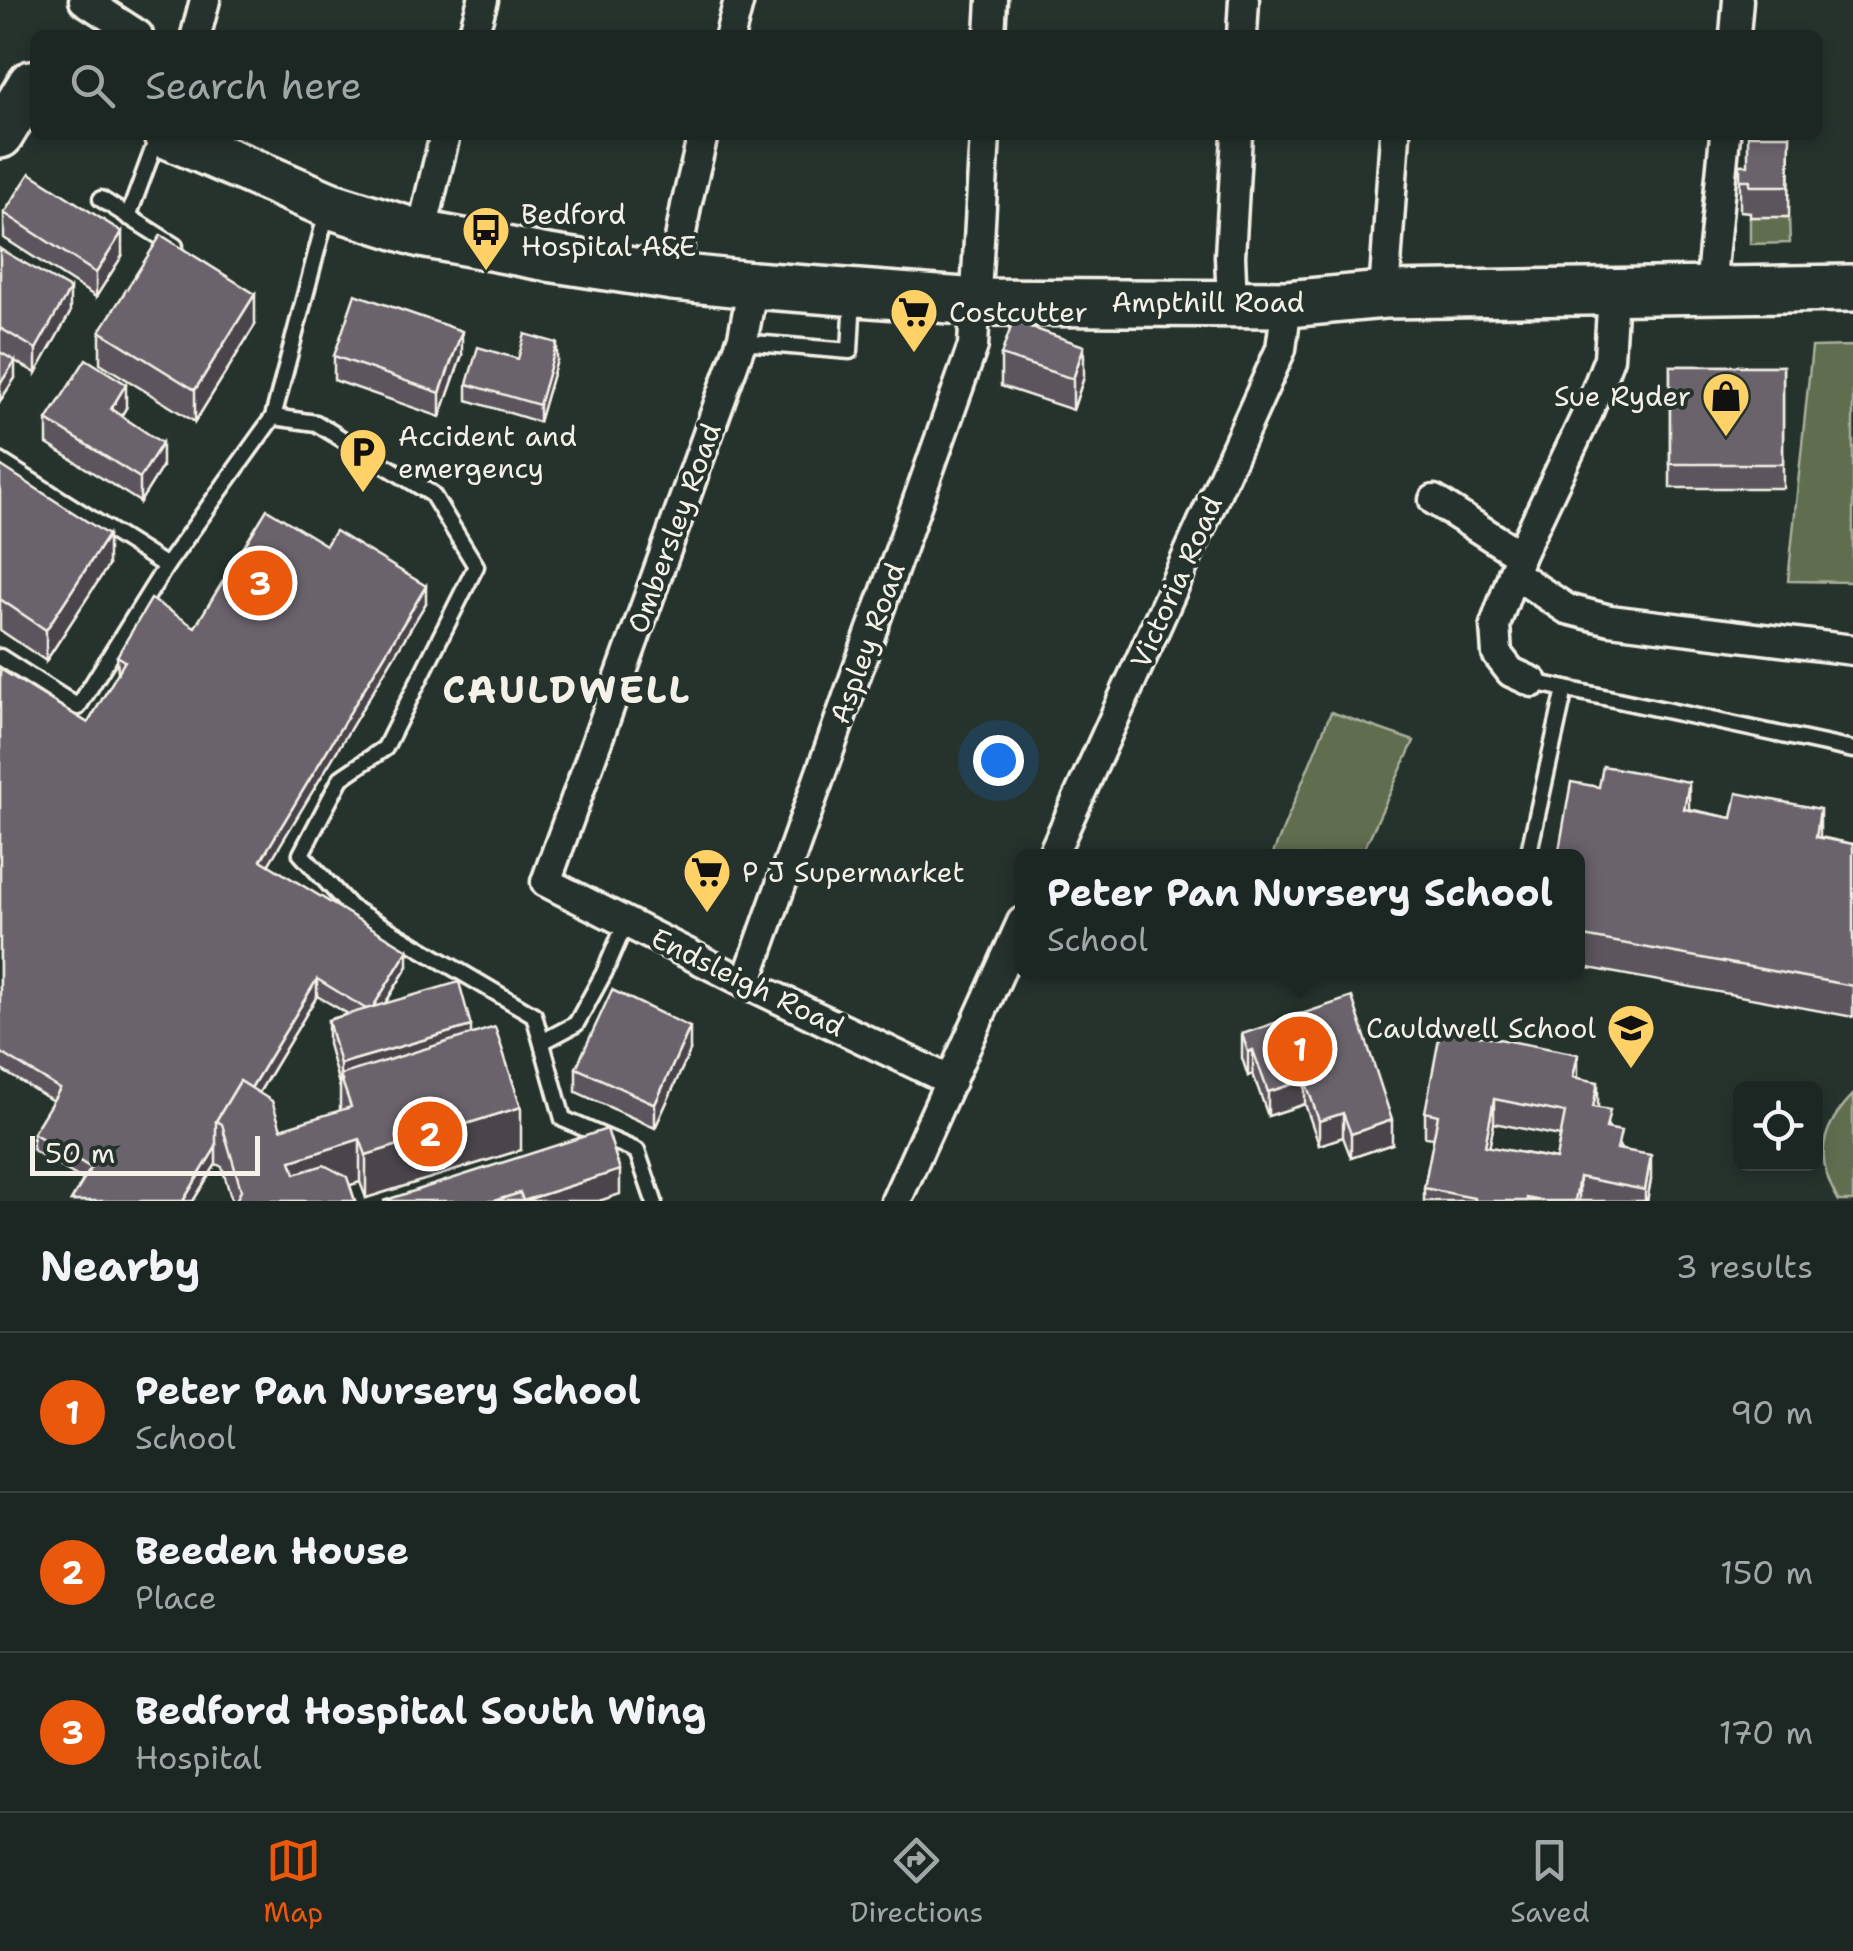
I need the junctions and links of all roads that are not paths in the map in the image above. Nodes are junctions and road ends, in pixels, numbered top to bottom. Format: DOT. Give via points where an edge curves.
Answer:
graph roads {
  1 [pos="84,0"];
  2 [pos="205,0"];
  3 [pos="483,0"];
  4 [pos="739,0"];
  5 [pos="992,0"];
  6 [pos="1244,0"];
  7 [pos="1738,0"];
  8 [pos="130,30"];
  9 [pos="197,30"];
  10 [pos="474,30"];
  11 [pos="731,30"];
  12 [pos="990,30"];
  13 [pos="1242,30"];
  14 [pos="1735,30"];
  15 [pos="22,78"];
  16 [pos="0,135"];
  17 [pos="156,140"];
  18 [pos="180,140"];
  19 [pos="444,140"];
  20 [pos="703,140"];
  21 [pos="985,140"];
  22 [pos="1237,140"];
  23 [pos="1395,140"];
  24 [pos="1725,140"];
  25 [pos="101,199"];
  26 [pos="329,205"];
  27 [pos="128,217"];
  28 [pos="421,234"];
  29 [pos="180,249"];
  30 [pos="673,277"];
  31 [pos="752,285"];
  32 [pos="1853,288"];
  33 [pos="1710,289"];
  34 [pos="853,292"];
  35 [pos="1612,293"];
  36 [pos="1384,295"];
  37 [pos="977,302"];
  38 [pos="1232,303"];
  39 [pos="1287,304"];
  40 [pos="741,342"];
  41 [pos="273,417"];
  42 [pos="0,460"];
  43 [pos="1434,500"];
  44 [pos="1516,564"];
  45 [pos="166,566"];
  46 [pos="1853,650"];
  47 [pos="0,657"];
  48 [pos="1533,682"];
  49 [pos="1565,689"];
  50 [pos="1853,750"];
  51 [pos="1055,849"];
  52 [pos="1530,849"];
  53 [pos="546,882"];
  54 [pos="626,922"];
  55 [pos="1015,938"];
  56 [pos="746,983"];
  57 [pos="542,1042"];
  58 [pos="951,1081"];
  59 [pos="654,1201"];
  60 [pos="896,1201"];
  1 -- 8 [label="street"];
  2 -- 9 [label="street"];
  3 -- 10 [label="street"];
  4 -- 11 [label="street"];
  5 -- 12 [label="street"];
  6 -- 13 [label="street"];
  7 -- 14 [label="street"];
  15 -- 16 [label="main road"];
  17 -- 27 [label="lane"];
  18 -- 26 [label="main road, Ampthill Road"];
  19 -- 28 [label="street"];
  20 -- 30 [label="street"];
  21 -- 37 [label="street, Aspley Road"];
  22 -- 38 [label="street"];
  23 -- 36 [label="street"];
  24 -- 33 [label="street"];
  25 -- 27 [label="lane"];
  26 -- 28 [label="main road, Ampthill Road"];
  26 -- 41 [label="lane"];
  27 -- 29 [label="lane"];
  28 -- 30 [label="main road, Ampthill Road"];
  30 -- 31 [label="main road, Ampthill Road"];
  31 -- 34 [label="main road, Ampthill Road"];
  31 -- 40 [label="street, Ombersley Road"];
  32 -- 33 [label="main road, Ampthill Road"];
  33 -- 35 [label="main road, Ampthill Road"];
  34 -- 37 [label="main road, Ampthill Road"];
  34 -- 40 [label="lane" via="850,351"];
  35 -- 36 [label="main road, Ampthill Road"];
  35 -- 44 [label="street" via="1609,358"];
  36 -- 39 [label="main road, Ampthill Road"];
  37 -- 38 [label="main road, Ampthill Road"];
  37 -- 56 [label="street, Aspley Road" via="973,346"];
  38 -- 39 [label="main road, Ampthill Road"];
  39 -- 51 [label="street, Victoria Road" via="1282,349"];
  40 -- 53 [label="street, Ombersley Road"];
  41 -- 45 [label="lane"];
  41 -- 57 [label="lane" via="316,424 432,494 476,566 385,748 341,778 302,854 350,907 534,1015"];
  42 -- 45 [label="lane"];
  43 -- 44 [label="street"];
  44 -- 46 [label="street" via="1567,608 1610,620"];
  44 -- 48 [label="street" via="1495,625 1497,654"];
  45 -- 47 [label="lane" via="78,707"];
  48 -- 49 [label="lane"];
  49 -- 50 [label="lane"];
  49 -- 52 [label="lane"];
  53 -- 54 [label="street, Endsleigh Road"];
  54 -- 56 [label="street, Endsleigh Road"];
  54 -- 57 [label="lane" via="576,1024"];
  55 -- 58 [label="street"];
  56 -- 58 [label="street, Endsleigh Road"];
  57 -- 59 [label="lane" via="563,1118 636,1151"];
  58 -- 60 [label="street"];
}
